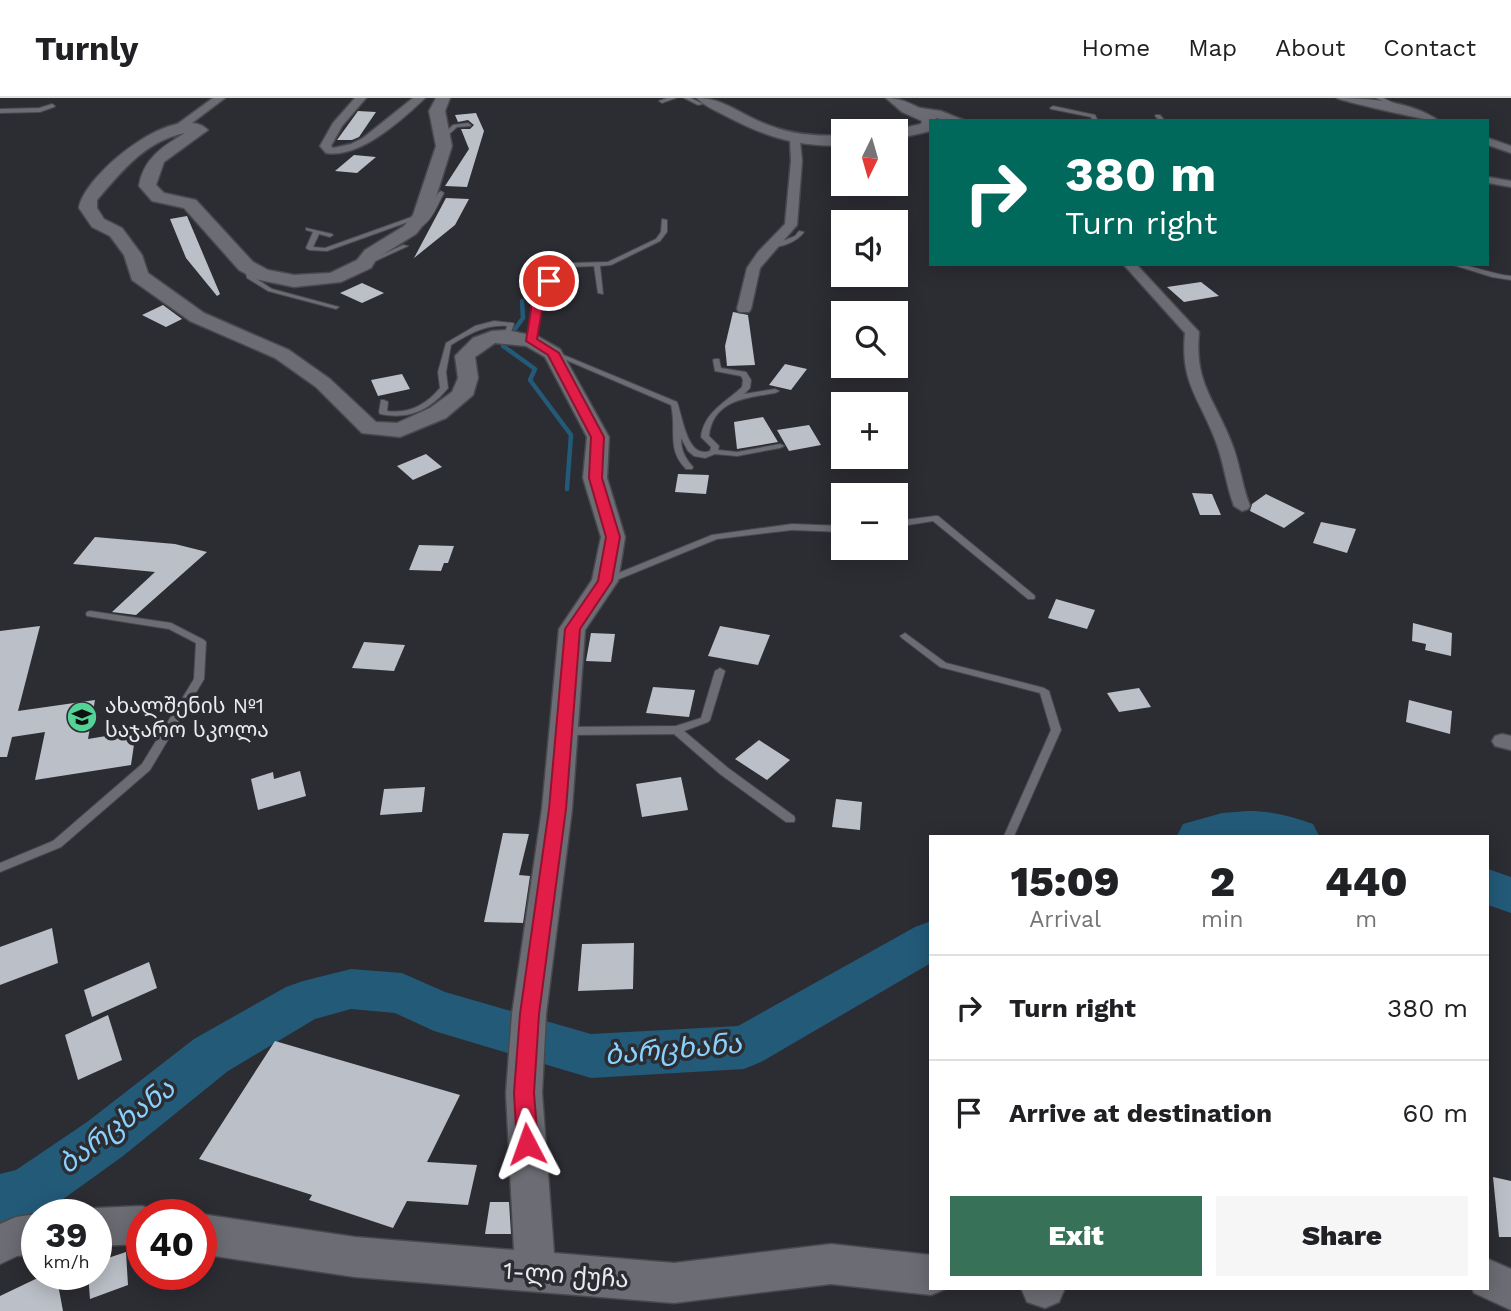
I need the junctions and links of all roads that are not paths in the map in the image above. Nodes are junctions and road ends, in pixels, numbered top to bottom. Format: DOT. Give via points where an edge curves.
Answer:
graph roads {
  1 [pos="220,98"];
  2 [pos="361,98"];
  3 [pos="420,98"];
  4 [pos="443,98"];
  5 [pos="673,98"];
  6 [pos="687,98"];
  7 [pos="893,98"];
  8 [pos="1342,98"];
  9 [pos="1379,98"];
  10 [pos="702,101"];
  11 [pos="662,102"];
  12 [pos="52,106"];
  13 [pos="1053,108"];
  14 [pos="907,109"];
  15 [pos="1402,109"];
  16 [pos="0,111"];
  17 [pos="930,119"];
  18 [pos="952,119"];
  19 [pos="1095,119"];
  20 [pos="1429,119"];
  21 [pos="929,123"];
  22 [pos="468,125"];
  23 [pos="180,127"];
  24 [pos="908,131"];
  25 [pos="442,138"];
  26 [pos="831,140"];
  27 [pos="795,141"];
  28 [pos="1489,141"];
  29 [pos="1511,150"];
  30 [pos="1489,180"];
  31 [pos="1511,184"];
  32 [pos="664,220"];
  33 [pos="308,229"];
  34 [pos="412,230"];
  35 [pos="801,232"];
  36 [pos="316,233"];
  37 [pos="330,235"];
  38 [pos="773,246"];
  39 [pos="246,266"];
  40 [pos="597,266"];
  41 [pos="1131,266"];
  42 [pos="1460,266"];
  43 [pos="1511,278"];
  44 [pos="601,293"];
  45 [pos="336,307"];
  46 [pos="744,309"];
  47 [pos="508,336"];
  48 [pos="531,341"];
  49 [pos="553,353"];
  50 [pos="717,360"];
  51 [pos="775,391"];
  52 [pos="737,397"];
  53 [pos="384,402"];
  54 [pos="678,418"];
  55 [pos="780,446"];
  56 [pos="714,452"];
  57 [pos="689,467"];
  58 [pos="1242,506"];
  59 [pos="908,522"];
  60 [pos="831,528"];
  61 [pos="605,581"];
  62 [pos="1031,597"];
  63 [pos="90,614"];
  64 [pos="905,636"];
  65 [pos="720,671"];
  66 [pos="676,730"];
  67 [pos="564,731"];
  68 [pos="790,819"];
  69 [pos="1009,835"];
  70 [pos="0,868"];
  71 [pos="21,1236"];
  72 [pos="217,1236"];
  73 [pos="0,1244"];
  74 [pos="535,1273"];
  75 [pos="929,1275"];
  76 [pos="1489,1279"];
  77 [pos="1511,1290"];
  1 -- 23 [label="street"];
  2 -- 3 [label="street" via="337,125 325,146 330,151 356,148"];
  4 -- 25 [label="street" via="437,111"];
  5 -- 11 [label="lane"];
  6 -- 10 [label="lane"];
  7 -- 14 [label="street"];
  8 -- 15 [label="street"];
  9 -- 15 [label="lane"];
  10 -- 27 [label="street"];
  12 -- 16 [label="lane"];
  13 -- 19 [label="lane"];
  14 -- 17 [label="street"];
  14 -- 18 [label="street"];
  15 -- 20 [label="street"];
  21 -- 24 [label="street"];
  22 -- 25 [label="lane" via="455,126"];
  23 -- 39 [label="street" via="200,130 158,158 148,171 148,186 158,197 190,204"];
  23 -- 47 [label="street" via="123,159 89,199 88,208 98,223 116,232 133,256 139,276 197,317 282,354 323,383 370,428 400,430 462,395 468,378 465,356 480,342"];
  25 -- 34 [label="street" via="437,187"];
  26 -- 27 [label="street"];
  27 -- 38 [label="street" via="798,155 791,225"];
  28 -- 29 [label="street"];
  30 -- 31 [label="street"];
  32 -- 40 [label="lane" via="658,240"];
  33 -- 36 [label="lane"];
  34 -- 36 [label="lane" via="325,250 309,248"];
  34 -- 39 [label="street" via="371,254 364,264 334,278 310,281 262,275"];
  35 -- 38 [label="lane"];
  36 -- 37 [label="lane"];
  38 -- 46 [label="street" via="750,276"];
  39 -- 45 [label="lane" via="249,277 270,290"];
  40 -- 44 [label="lane"];
  40 -- 48 [label="lane" via="561,269 536,293"];
  41 -- 58 [label="street" via="1192,332 1188,355 1199,396 1228,453"];
  42 -- 43 [label="lane"];
  47 -- 48 [label="street"];
  47 -- 53 [label="lane" via="511,324 499,321 470,330 448,344 444,388 418,411 383,412"];
  48 -- 49 [label="street"];
  49 -- 54 [label="lane" via="674,404"];
  49 -- 61 [label="street" via="598,437 595,478 613,537"];
  50 -- 52 [label="lane" via="718,369 743,374 747,380"];
  51 -- 52 [label="lane"];
  52 -- 56 [label="lane" via="714,413 705,428"];
  54 -- 56 [label="lane" via="690,449 698,456"];
  54 -- 57 [label="lane" via="676,446 681,461"];
  55 -- 56 [label="lane" via="737,454"];
  59 -- 62 [label="lane" via="935,518"];
  60 -- 61 [label="lane" via="792,527 715,537"];
  61 -- 67 [label="street" via="572,629"];
  63 -- 70 [label="lane" via="171,625 201,642 199,679 146,767 57,844"];
  64 -- 69 [label="lane" via="943,665 1044,691 1056,730"];
  65 -- 66 [label="lane" via="705,720"];
  66 -- 67 [label="lane"];
  66 -- 68 [label="lane"];
  67 -- 74 [label="street" via="529,1014 524,1093"];
  71 -- 73 [label="street"];
  72 -- 74 [label="street, 1-ლი ქუჩა" via="355,1257"];
  74 -- 75 [label="street, 1-ლი ქუჩა" via="674,1283 831,1264"];
  76 -- 77 [label="street"];
}
